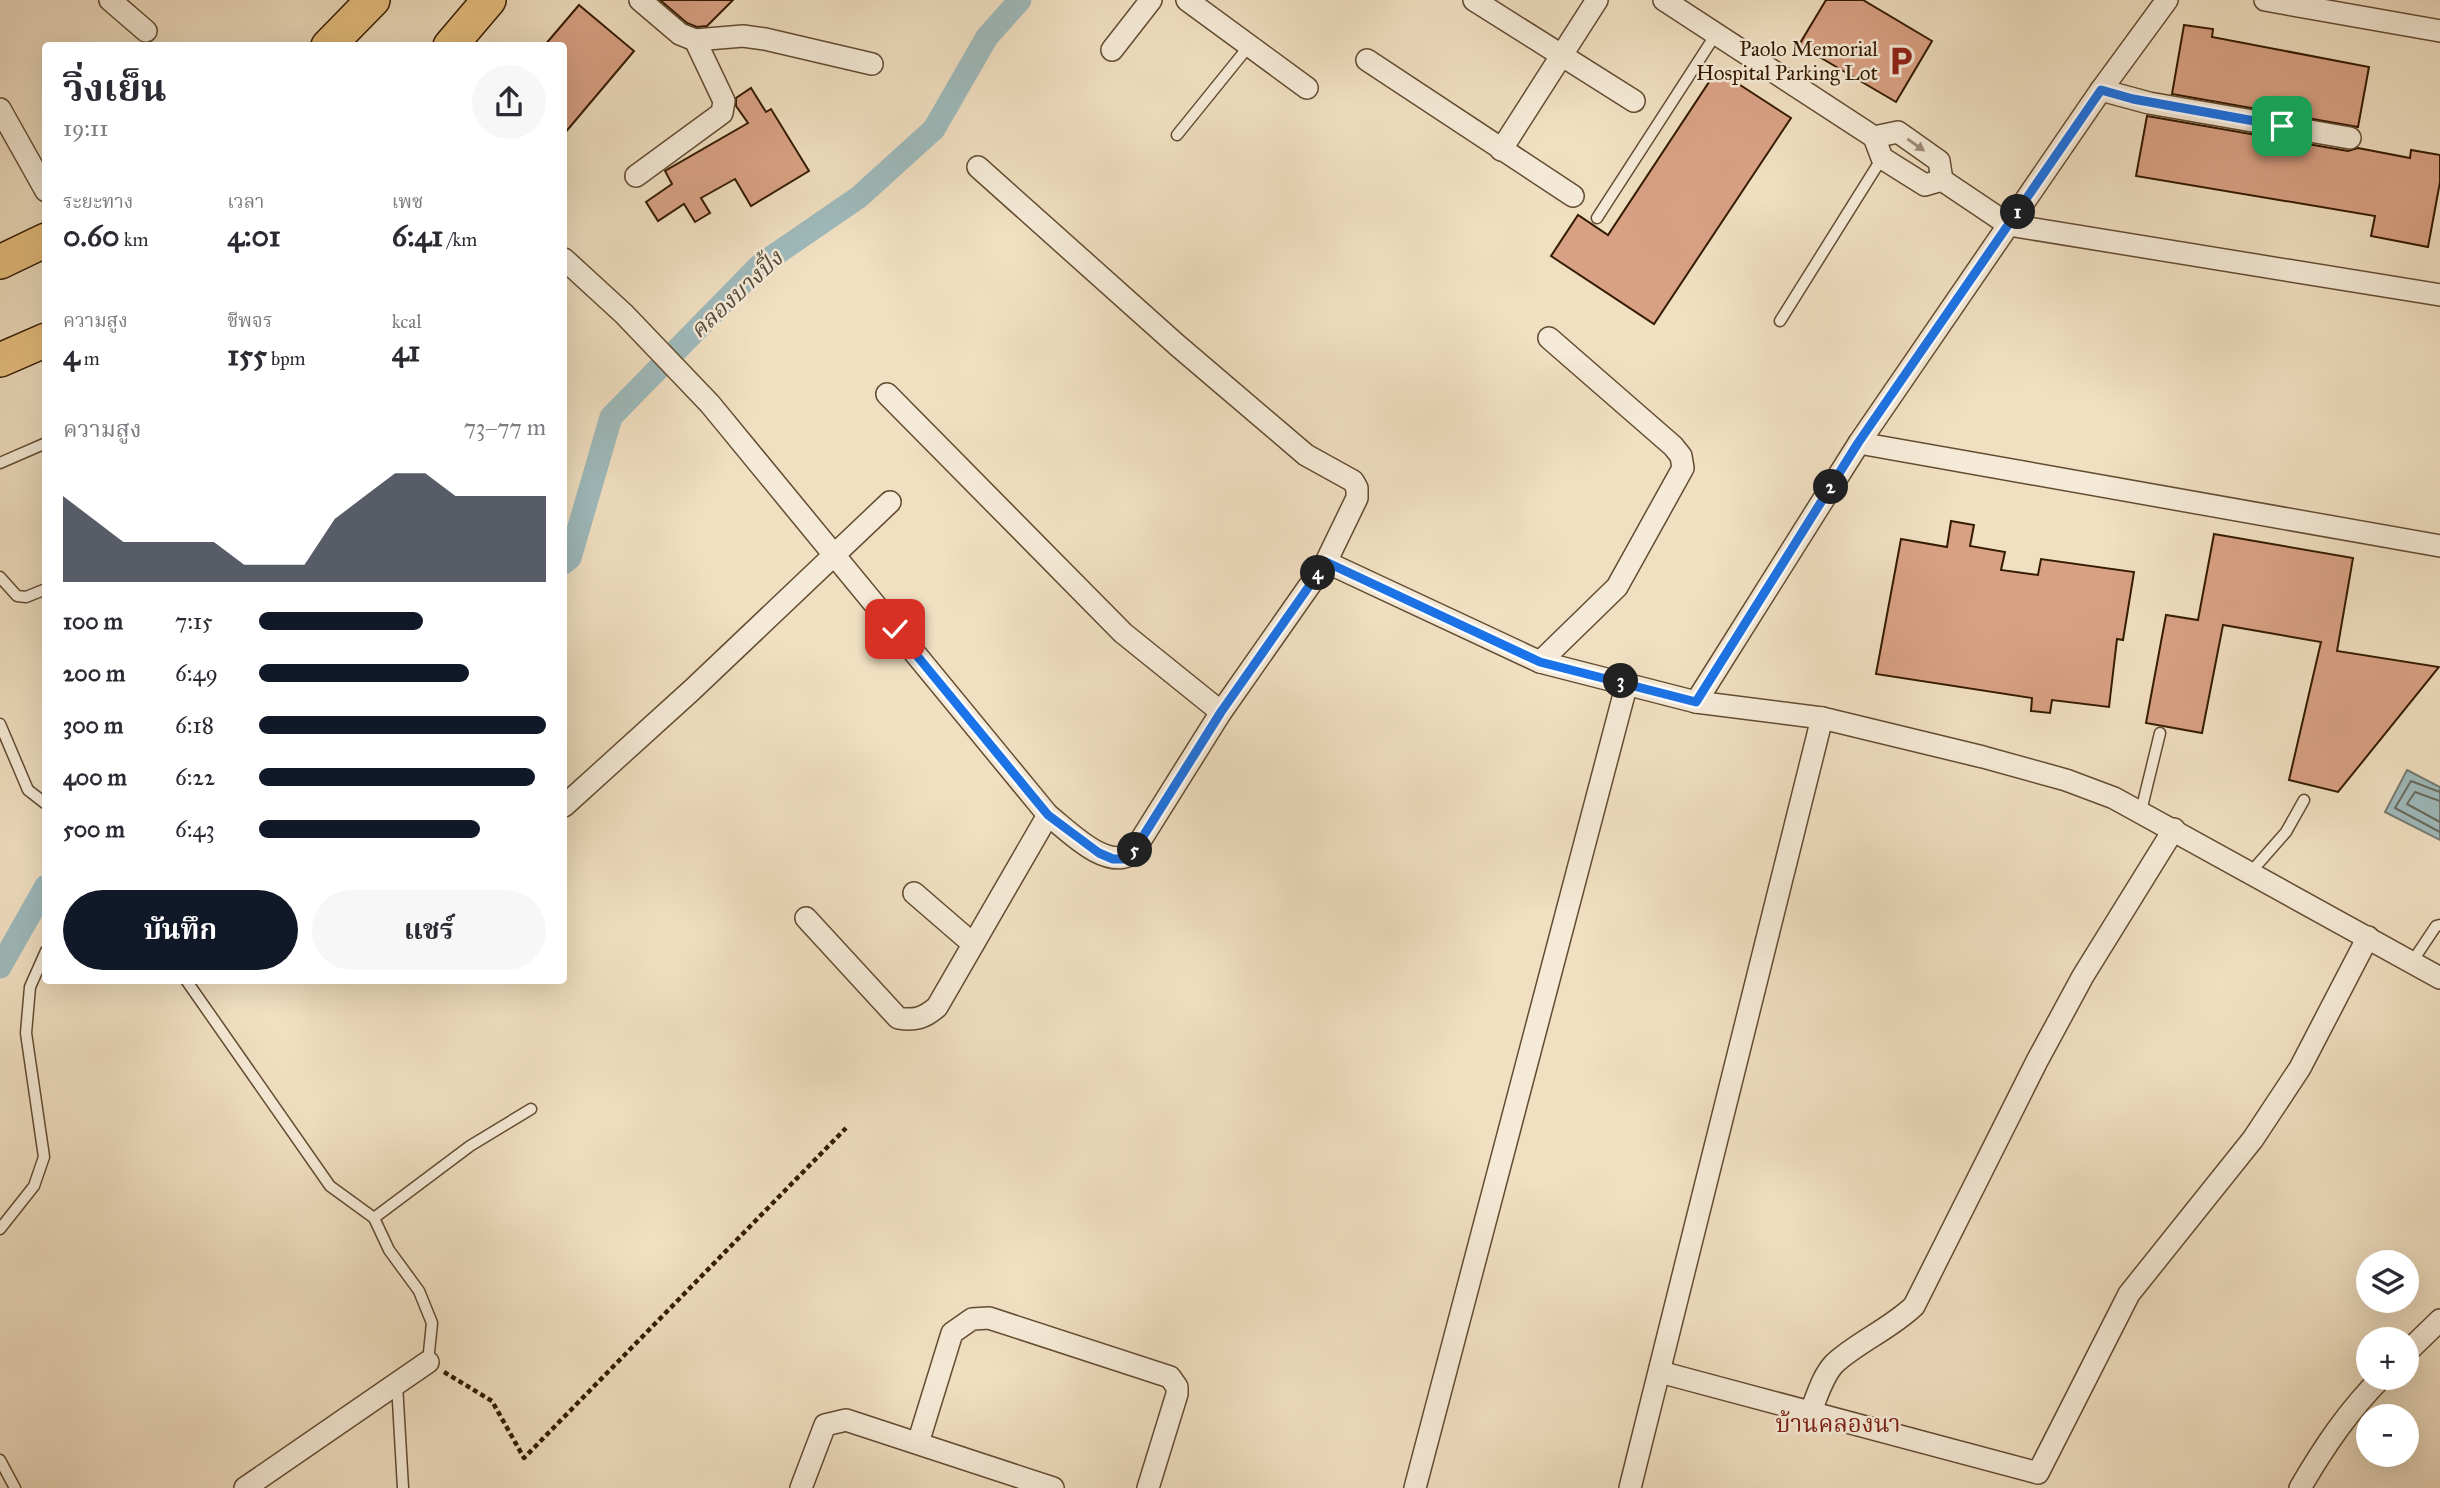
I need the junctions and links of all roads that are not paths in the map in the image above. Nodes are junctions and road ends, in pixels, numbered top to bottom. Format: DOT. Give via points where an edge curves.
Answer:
graph roads {
  1 [pos="110,0"];
  2 [pos="373,0"];
  3 [pos="489,0"];
  4 [pos="640,0"];
  5 [pos="1151,0"];
  6 [pos="1187,0"];
  7 [pos="1474,0"];
  8 [pos="1597,0"];
  9 [pos="1664,0"];
  10 [pos="2167,0"];
  11 [pos="2265,0"];
  12 [pos="146,31"];
  13 [pos="2440,31"];
  14 [pos="1716,34"];
  15 [pos="695,40"];
  16 [pos="332,42"];
  17 [pos="453,42"];
  18 [pos="1249,46"];
  19 [pos="1112,50"];
  20 [pos="1561,56"];
  21 [pos="1367,60"];
  22 [pos="872,64"];
  23 [pos="1307,88"];
  24 [pos="2101,90"];
  25 [pos="1634,101"];
  26 [pos="0,109"];
  27 [pos="1177,135"];
  28 [pos="1874,137"];
  29 [pos="2350,138"];
  30 [pos="1500,150"];
  31 [pos="1882,158"];
  32 [pos="978,167"];
  33 [pos="636,176"];
  34 [pos="1942,180"];
  35 [pos="42,184"];
  36 [pos="1573,196"];
  37 [pos="1597,218"];
  38 [pos="2009,225"];
  39 [pos="42,242"];
  40 [pos="0,262"];
  41 [pos="567,262"];
  42 [pos="2440,295"];
  43 [pos="1780,321"];
  44 [pos="1549,338"];
  45 [pos="42,342"];
  46 [pos="0,360"];
  47 [pos="887,394"];
  48 [pos="1858,443"];
  49 [pos="42,445"];
  50 [pos="0,463"];
  51 [pos="890,502"];
  52 [pos="2440,546"];
  53 [pos="835,555"];
  54 [pos="1326,562"];
  55 [pos="0,577"];
  56 [pos="42,591"];
  57 [pos="1540,662"];
  58 [pos="1627,683"];
  59 [pos="1696,702"];
  60 [pos="1221,712"];
  61 [pos="1822,718"];
  62 [pos="0,724"];
  63 [pos="2160,733"];
  64 [pos="2304,800"];
  65 [pos="42,801"];
  66 [pos="567,803"];
  67 [pos="2141,811"];
  68 [pos="1048,815"];
  69 [pos="2174,829"];
  70 [pos="2250,873"];
  71 [pos="914,893"];
  72 [pos="807,918"];
  73 [pos="2440,925"];
  74 [pos="2368,937"];
  75 [pos="973,944"];
  76 [pos="42,960"];
  77 [pos="2412,962"];
  78 [pos="2440,978"];
  79 [pos="189,984"];
  80 [pos="531,1109"];
  81 [pos="374,1218"];
  82 [pos="0,1229"];
  83 [pos="2440,1320"];
  84 [pos="2419,1340"];
  85 [pos="428,1362"];
  86 [pos="1660,1372"];
  87 [pos="397,1384"];
  88 [pos="2370,1390"];
  89 [pos="1810,1413"];
  90 [pos="918,1443"];
  91 [pos="0,1460"];
  92 [pos="2034,1481"];
  93 [pos="15,1488"];
  94 [pos="246,1488"];
  95 [pos="403,1488"];
  96 [pos="801,1488"];
  97 [pos="1053,1488"];
  98 [pos="1148,1488"];
  99 [pos="1415,1488"];
  100 [pos="1630,1488"];
  101 [pos="2300,1488"];
  1 -- 12 [label="street"];
  2 -- 16 [label="main road"];
  3 -- 17 [label="main road"];
  4 -- 15 [label="street" via="680,34"];
  5 -- 19 [label="street"];
  6 -- 18 [label="street"];
  7 -- 20 [label="street"];
  8 -- 20 [label="street"];
  9 -- 14 [label="street"];
  10 -- 24 [label="street"];
  11 -- 13 [label="street"];
  14 -- 28 [label="street"];
  14 -- 37 [label="lane"];
  15 -- 22 [label="street" via="743,36"];
  15 -- 33 [label="street" via="724,101 722,113"];
  18 -- 23 [label="street"];
  18 -- 27 [label="lane"];
  20 -- 25 [label="street"];
  20 -- 30 [label="street"];
  21 -- 30 [label="street"];
  24 -- 29 [label="street" via="2149,103"];
  24 -- 38 [label="street"];
  26 -- 35 [label="street"];
  28 -- 31 [label="street"];
  28 -- 34 [label="street, one-way" via="1898,132 1939,161"];
  30 -- 36 [label="street"];
  31 -- 34 [label="street" via="1925,185"];
  31 -- 43 [label="lane"];
  32 -- 54 [label="street" via="1306,455 1353,481 1357,498"];
  34 -- 38 [label="street"];
  38 -- 42 [label="street"];
  38 -- 48 [label="street"];
  39 -- 40 [label="main road"];
  41 -- 53 [label="street" via="710,404"];
  44 -- 57 [label="street" via="1673,446 1683,468 1617,587"];
  45 -- 46 [label="main road"];
  47 -- 60 [label="street" via="1123,633"];
  48 -- 52 [label="street"];
  48 -- 59 [label="street"];
  49 -- 50 [label="lane"];
  51 -- 53 [label="street"];
  53 -- 66 [label="street"];
  53 -- 68 [label="street"];
  54 -- 57 [label="street"];
  54 -- 60 [label="street"];
  55 -- 56 [label="lane" via="18,596"];
  57 -- 58 [label="street"];
  58 -- 59 [label="street"];
  58 -- 99 [label="street"];
  59 -- 61 [label="street"];
  60 -- 68 [label="street" via="1132,854 1124,859 1099,853"];
  61 -- 67 [label="street" via="2066,780"];
  61 -- 86 [label="street"];
  62 -- 65 [label="lane" via="28,790"];
  63 -- 67 [label="lane"];
  64 -- 70 [label="lane" via="2286,832"];
  67 -- 69 [label="street"];
  68 -- 75 [label="street"];
  69 -- 70 [label="street"];
  69 -- 89 [label="street" via="2076,989 1914,1306 1834,1364"];
  70 -- 74 [label="street"];
  71 -- 75 [label="street"];
  72 -- 75 [label="street" via="898,1018 905,1020 926,1017 937,1007"];
  73 -- 77 [label="lane"];
  74 -- 77 [label="street"];
  74 -- 92 [label="street" via="2300,1068 2253,1139 2129,1294"];
  76 -- 82 [label="lane" via="30,988 26,1034 44,1157 34,1186"];
  77 -- 78 [label="street"];
  79 -- 81 [label="lane" via="330,1186"];
  80 -- 81 [label="lane" via="470,1146"];
  81 -- 85 [label="lane" via="389,1251 419,1291 432,1323"];
  83 -- 84 [label="street"];
  85 -- 87 [label="street"];
  86 -- 89 [label="street"];
  86 -- 100 [label="street"];
  87 -- 94 [label="street"];
  87 -- 95 [label="lane"];
  88 -- 101 [label="street" via="2323,1447"];
  89 -- 92 [label="street"];
  90 -- 96 [label="street" via="846,1420 833,1421 820,1433"];
  90 -- 97 [label="street"];
  90 -- 98 [label="street" via="952,1332 972,1319 989,1318 1175,1381 1177,1394"];
  91 -- 93 [label="lane"];
}
